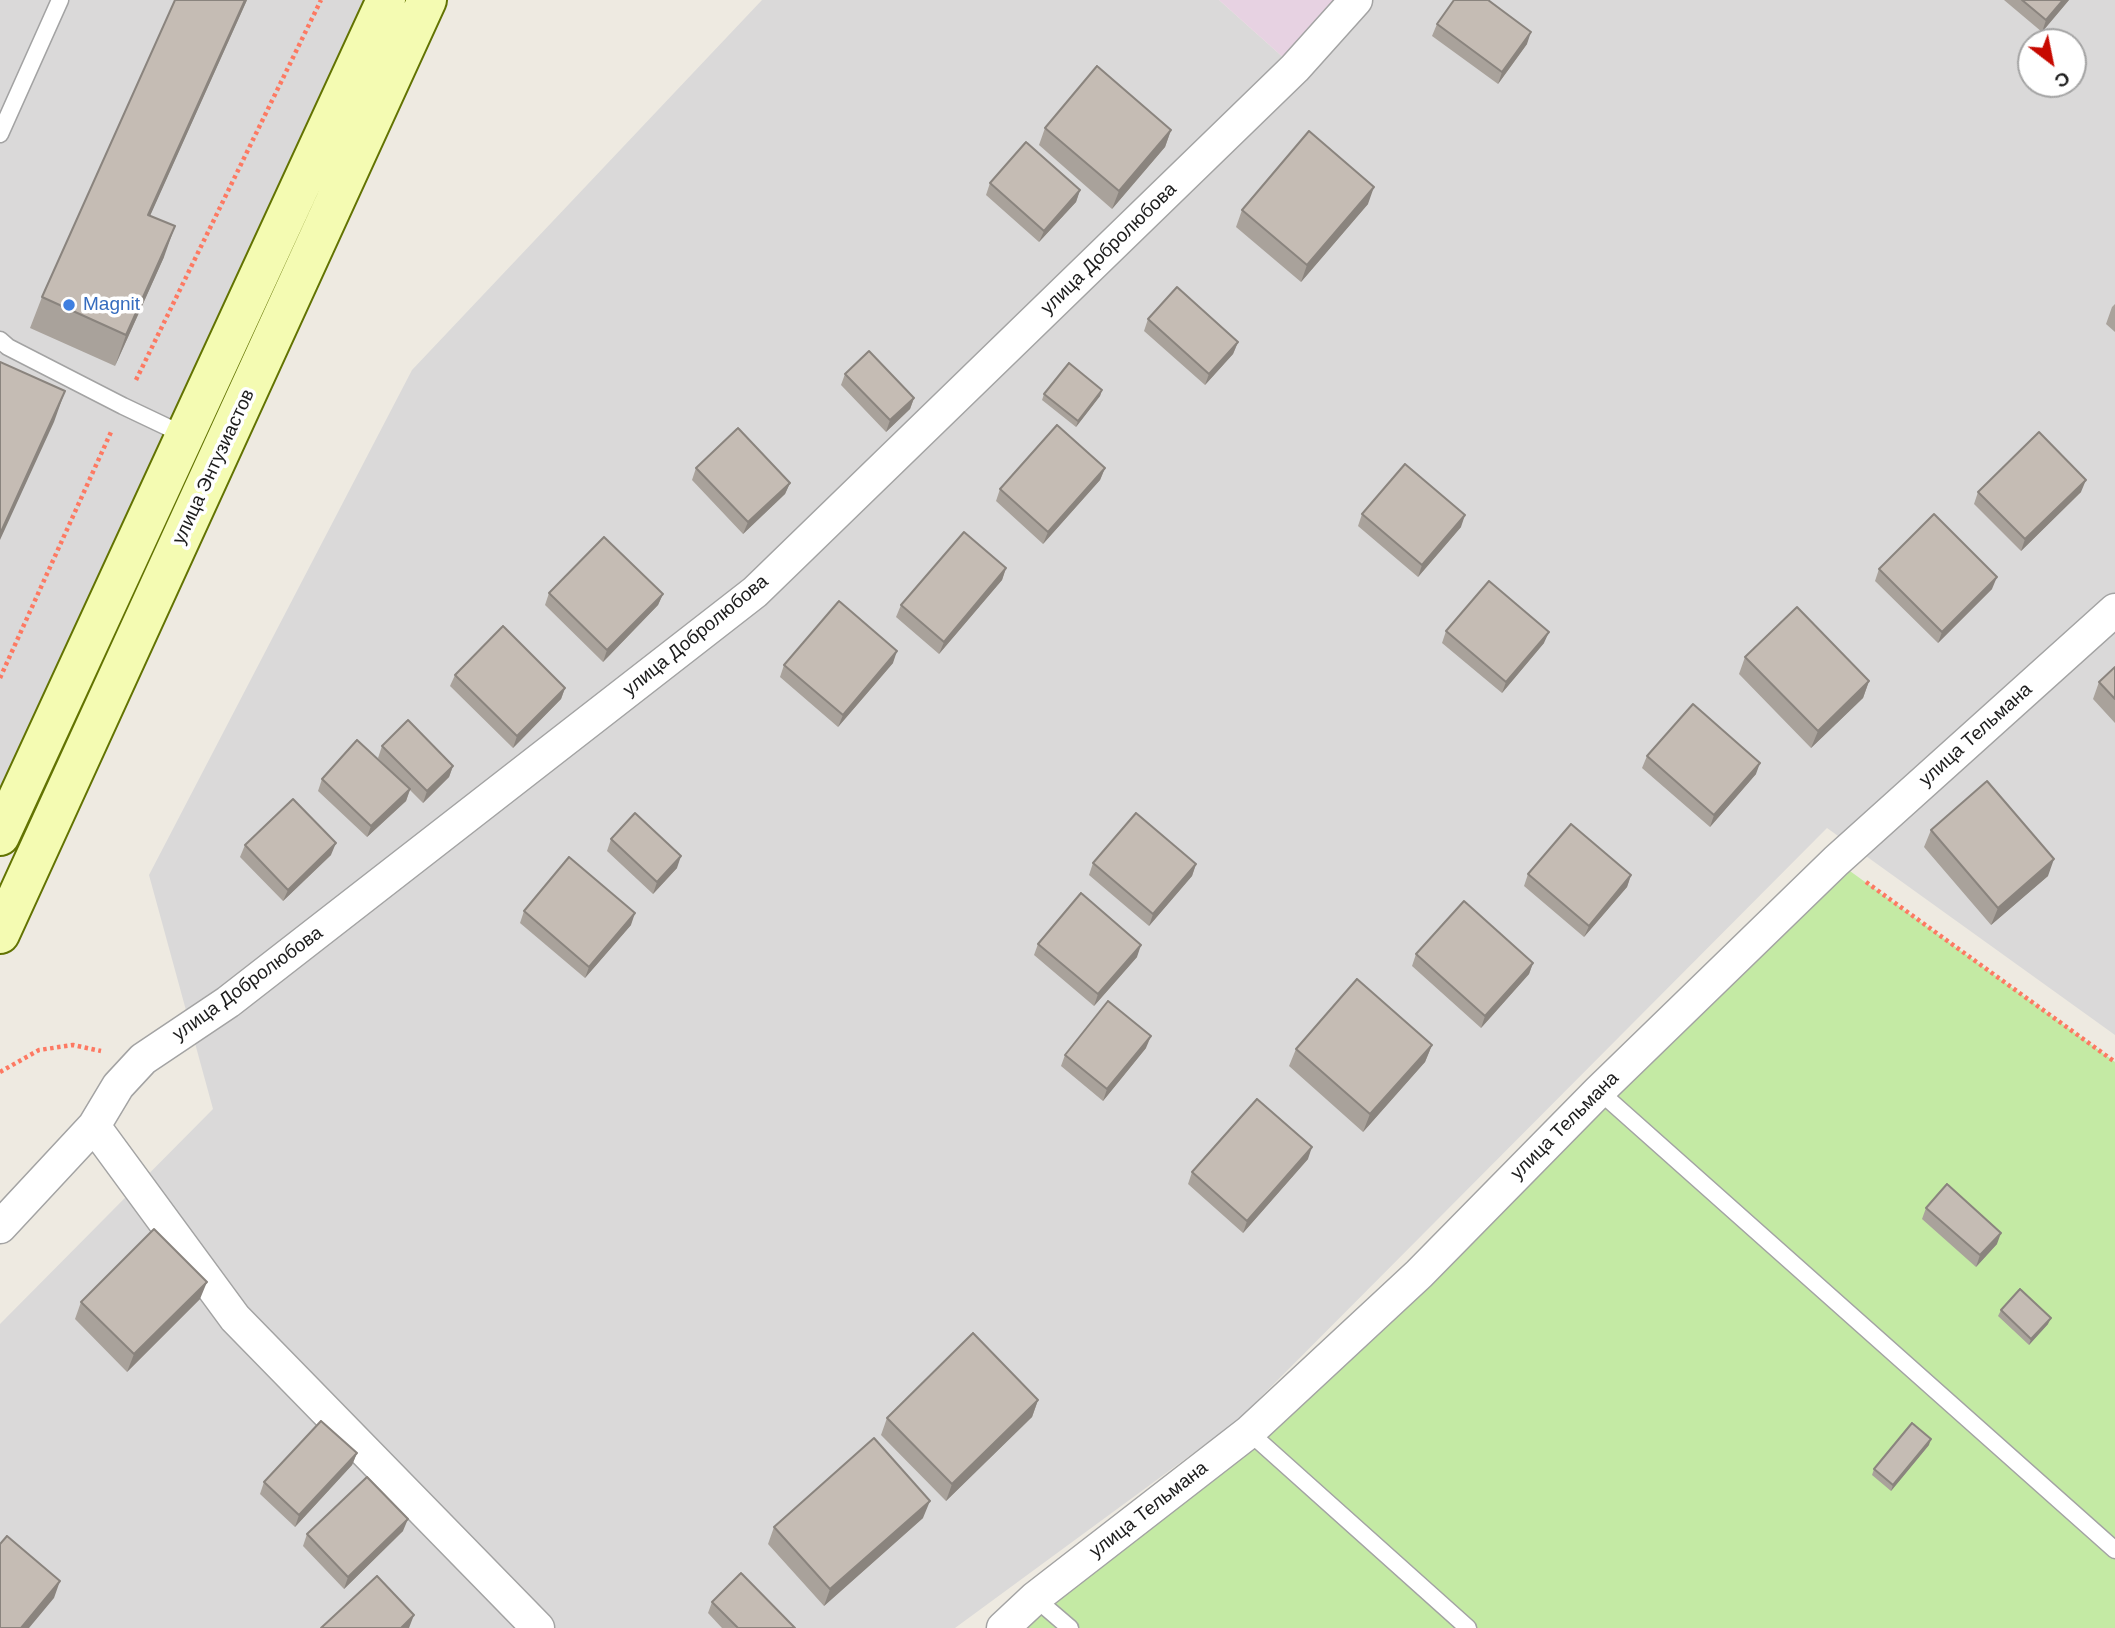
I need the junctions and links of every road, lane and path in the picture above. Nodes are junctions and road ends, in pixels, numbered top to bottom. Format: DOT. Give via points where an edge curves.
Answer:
graph roads {
  1 [pos="60,0"];
  2 [pos="321,0"];
  3 [pos="386,0"];
  4 [pos="427,0"];
  5 [pos="1356,0"];
  6 [pos="0,134"];
  7 [pos="0,340"];
  8 [pos="123,406"];
  9 [pos="184,435"];
  10 [pos="221,450"];
  11 [pos="2115,610"];
  12 [pos="0,678"];
  13 [pos="0,836"];
  14 [pos="1836,861"];
  15 [pos="0,934"];
  16 [pos="143,1059"];
  17 [pos="2115,1062"];
  18 [pos="0,1072"];
  19 [pos="1599,1091"];
  20 [pos="94,1126"];
  21 [pos="0,1227"];
  22 [pos="1249,1432"];
  23 [pos="2115,1550"];
  24 [pos="1035,1598"];
  25 [pos="538,1628"];
  26 [pos="1003,1628"];
  27 [pos="1070,1628"];
  28 [pos="1468,1628"];
  1 -- 6 [label="lane"];
  2 -- 8 [label="path"];
  3 -- 9 [label="main road, улица Энтузиастов"];
  4 -- 10 [label="main road, улица Энтузиастов"];
  5 -- 16 [label="street, улица Добролюбова" via="1295,68 755,593 228,1002"];
  7 -- 8 [label="lane"];
  8 -- 9 [label="lane"];
  8 -- 12 [label="path"];
  9 -- 10 [label="main road"];
  9 -- 13 [label="main road, улица Энтузиастов"];
  10 -- 15 [label="main road, улица Энтузиастов"];
  11 -- 14 [label="street, улица Тельмана"];
  14 -- 17 [label="path"];
  14 -- 19 [label="street, улица Тельмана"];
  16 -- 18 [label="path" via="73,1045 38,1050"];
  16 -- 20 [label="street, улица Добролюбова" via="118,1086"];
  19 -- 22 [label="street, улица Тельмана" via="1419,1273"];
  19 -- 23 [label="lane"];
  20 -- 21 [label="street, улица Добролюбова"];
  20 -- 25 [label="street" via="235,1318"];
  22 -- 24 [label="street, улица Тельмана"];
  22 -- 28 [label="lane"];
  24 -- 26 [label="street, улица Тельмана"];
  24 -- 27 [label="lane"];
}
